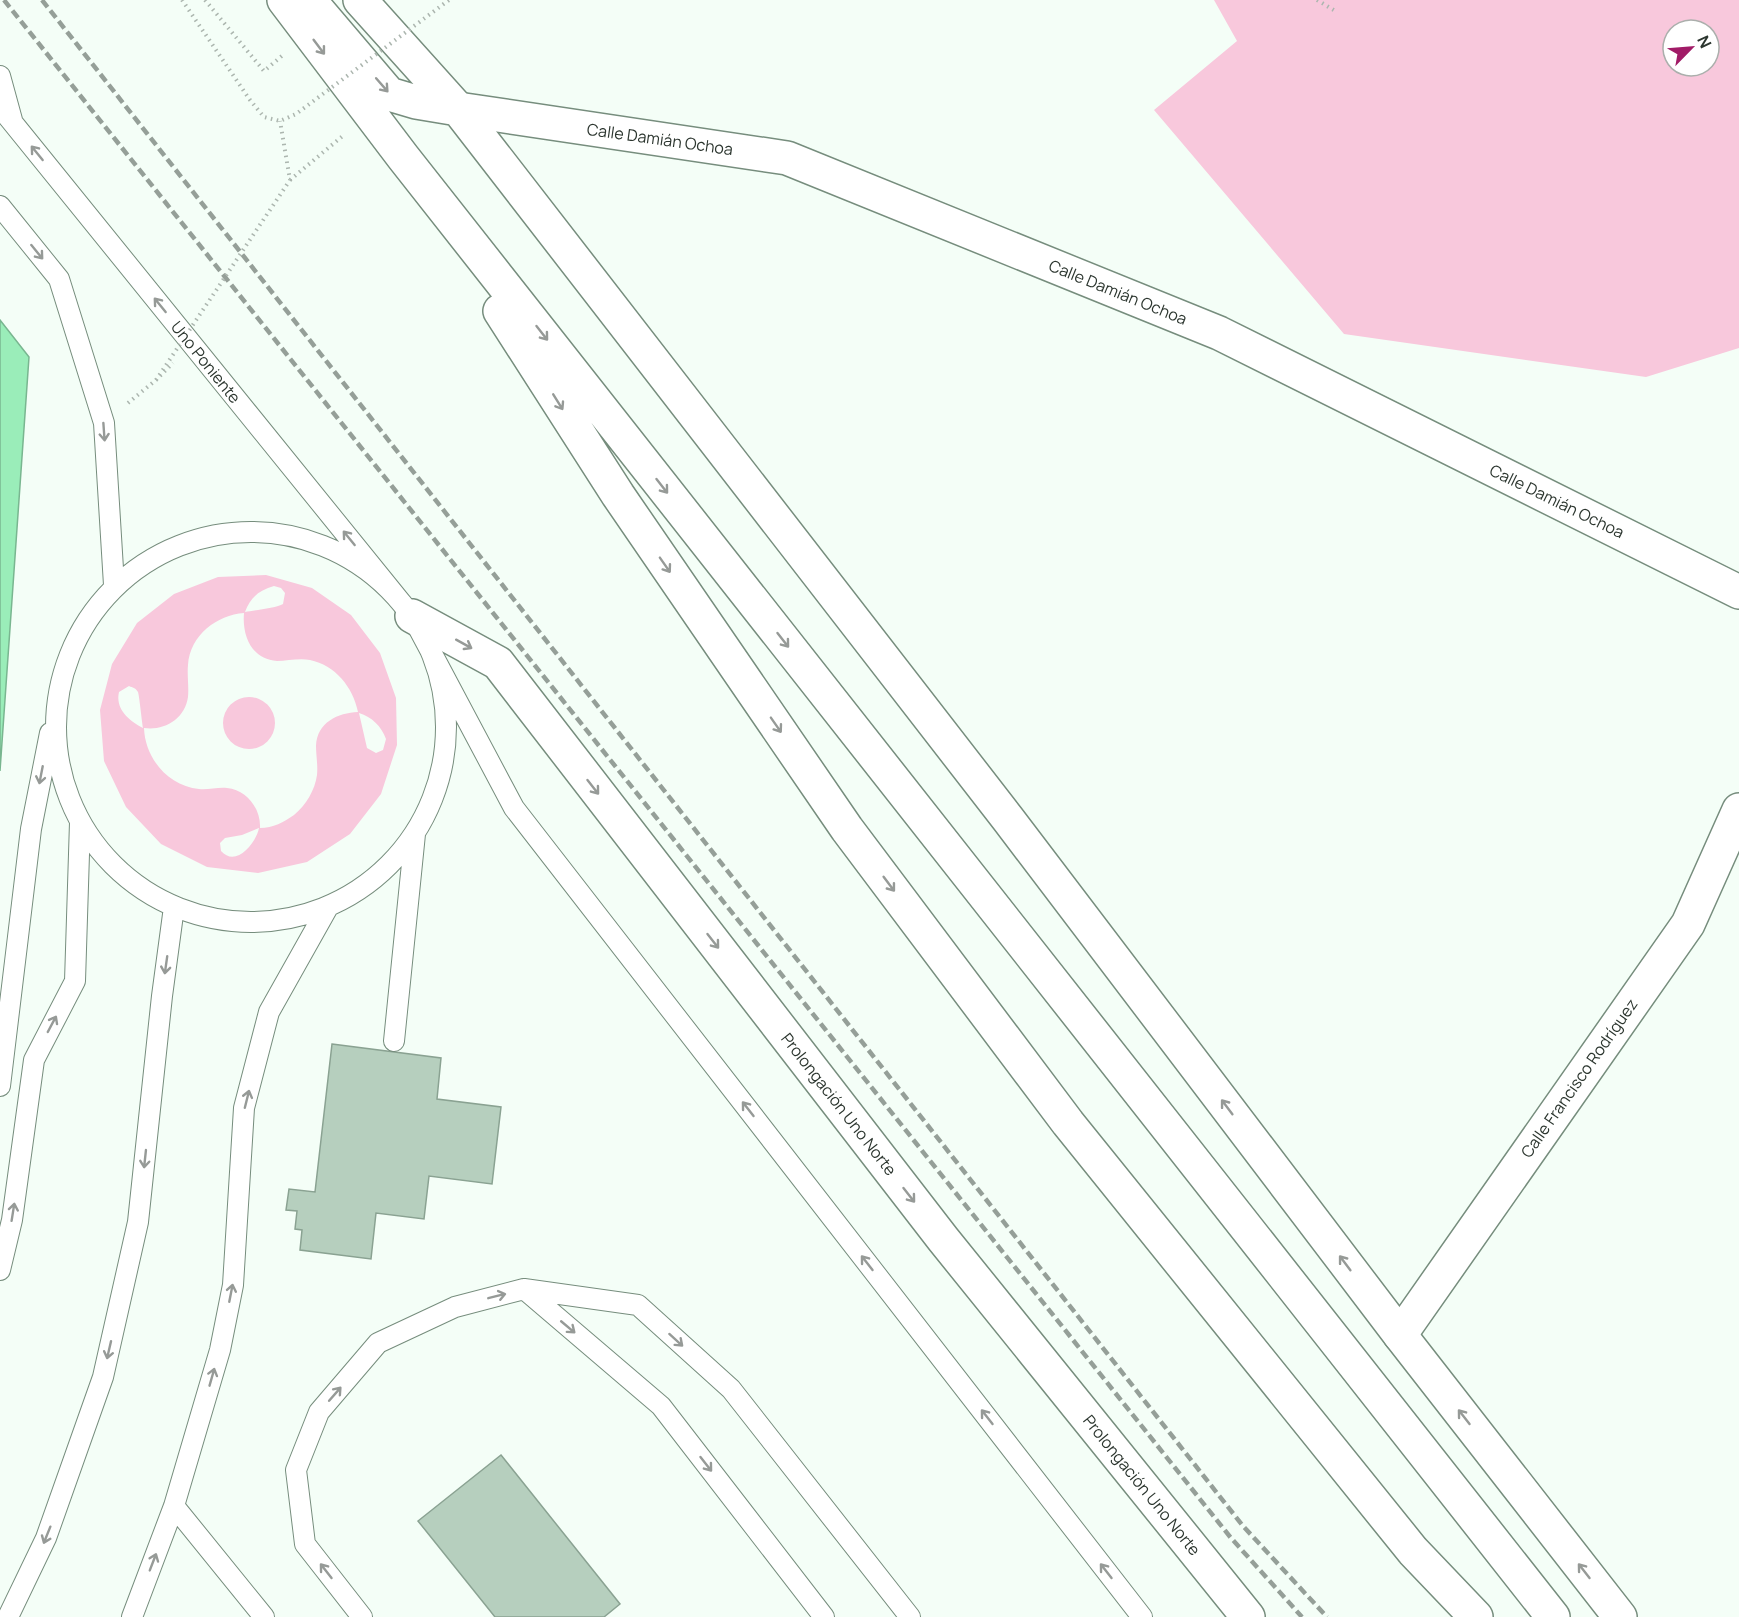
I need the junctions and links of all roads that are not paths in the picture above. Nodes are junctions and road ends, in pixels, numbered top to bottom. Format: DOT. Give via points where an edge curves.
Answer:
graph roads {
  1 [pos="284,0"];
  2 [pos="297,0"];
  3 [pos="360,0"];
  4 [pos="0,76"];
  5 [pos="0,107"];
  6 [pos="458,109"];
  7 [pos="14,125"];
  8 [pos="403,157"];
  9 [pos="0,206"];
  10 [pos="114,585"];
  11 [pos="1739,592"];
  12 [pos="412,616"];
  13 [pos="57,698"];
  14 [pos="1739,810"];
  15 [pos="80,822"];
  16 [pos="415,834"];
  17 [pos="174,907"];
  18 [pos="328,907"];
  19 [pos="394,1041"];
  20 [pos="0,1086"];
  21 [pos="0,1270"];
  22 [pos="524,1289"];
  23 [pos="1400,1335"];
  24 [pos="174,1506"];
  25 [pos="1413,1551"];
  26 [pos="253,1608"];
  27 [pos="8,1617"];
  28 [pos="132,1617"];
  29 [pos="264,1617"];
  30 [pos="362,1617"];
  31 [pos="824,1617"];
  32 [pos="910,1617"];
  33 [pos="1142,1617"];
  34 [pos="1248,1617"];
  35 [pos="1460,1617"];
  36 [pos="1476,1617"];
  37 [pos="1553,1617"];
  38 [pos="1620,1617"];
  1 -- 8 [label="main road, one-way"];
  2 -- 6 [label="main road, Calle Damián Ochoa, one-way" via="316,8 389,94"];
  3 -- 6 [label="main road"];
  4 -- 7 [label="lane"];
  5 -- 7 [label="lane, Uno Poniente"];
  6 -- 11 [label="main road, Calle Damián Ochoa" via="787,158 1219,333"];
  23 -- 6 [label="main road, one-way" via="1001,810"];
  12 -- 7 [label="lane, Uno Poniente, one-way"];
  8 -- 25 [label="main road, one-way" via="618,495 848,829 1068,1123"];
  8 -- 37 [label="main road, one-way"];
  9 -- 10 [label="lane, one-way" via="59,279 104,423"];
  10 -- 12 [label="lane, Uno Poniente" via="170,546 236,530 304,537 365,567"];
  10 -- 13 [label="lane, Uno Poniente" via="76,636"];
  12 -- 16 [label="lane, Uno Poniente" via="437,668 447,725 439,782"];
  33 -- 12 [label="lane, one-way" via="514,808"];
  12 -- 34 [label="main road, Prolongación Uno Norte, one-way" via="498,663 943,1239"];
  13 -- 15 [label="lane, Uno Poniente" via="58,762"];
  13 -- 20 [label="lane, one-way" via="31,829"];
  14 -- 23 [label="main road, Calle Francisco Rodríguez" via="1688,924"];
  15 -- 17 [label="lane, Uno Poniente" via="120,872"];
  21 -- 15 [label="lane, one-way" via="12,1220 34,1060 75,981"];
  16 -- 18 [label="lane, Uno Poniente" via="377,877"];
  16 -- 19 [label="lane"];
  17 -- 18 [label="lane, Uno Poniente" via="225,921 278,921"];
  17 -- 27 [label="lane, one-way" via="138,1222 103,1377 46,1538"];
  24 -- 18 [label="lane, one-way" via="219,1350 233,1285 244,1108 269,1012"];
  30 -- 22 [label="lane, one-way" via="305,1544 296,1470 319,1412 378,1343 455,1307"];
  22 -- 31 [label="lane, one-way" via="661,1406"];
  22 -- 32 [label="lane, one-way" via="638,1305 731,1389"];
  38 -- 23 [label="main road, one-way"];
  24 -- 26 [label="lane"];
  28 -- 24 [label="lane, one-way"];
  25 -- 35 [label="main road"];
  25 -- 36 [label="main road"];
  26 -- 29 [label="lane"];
}
